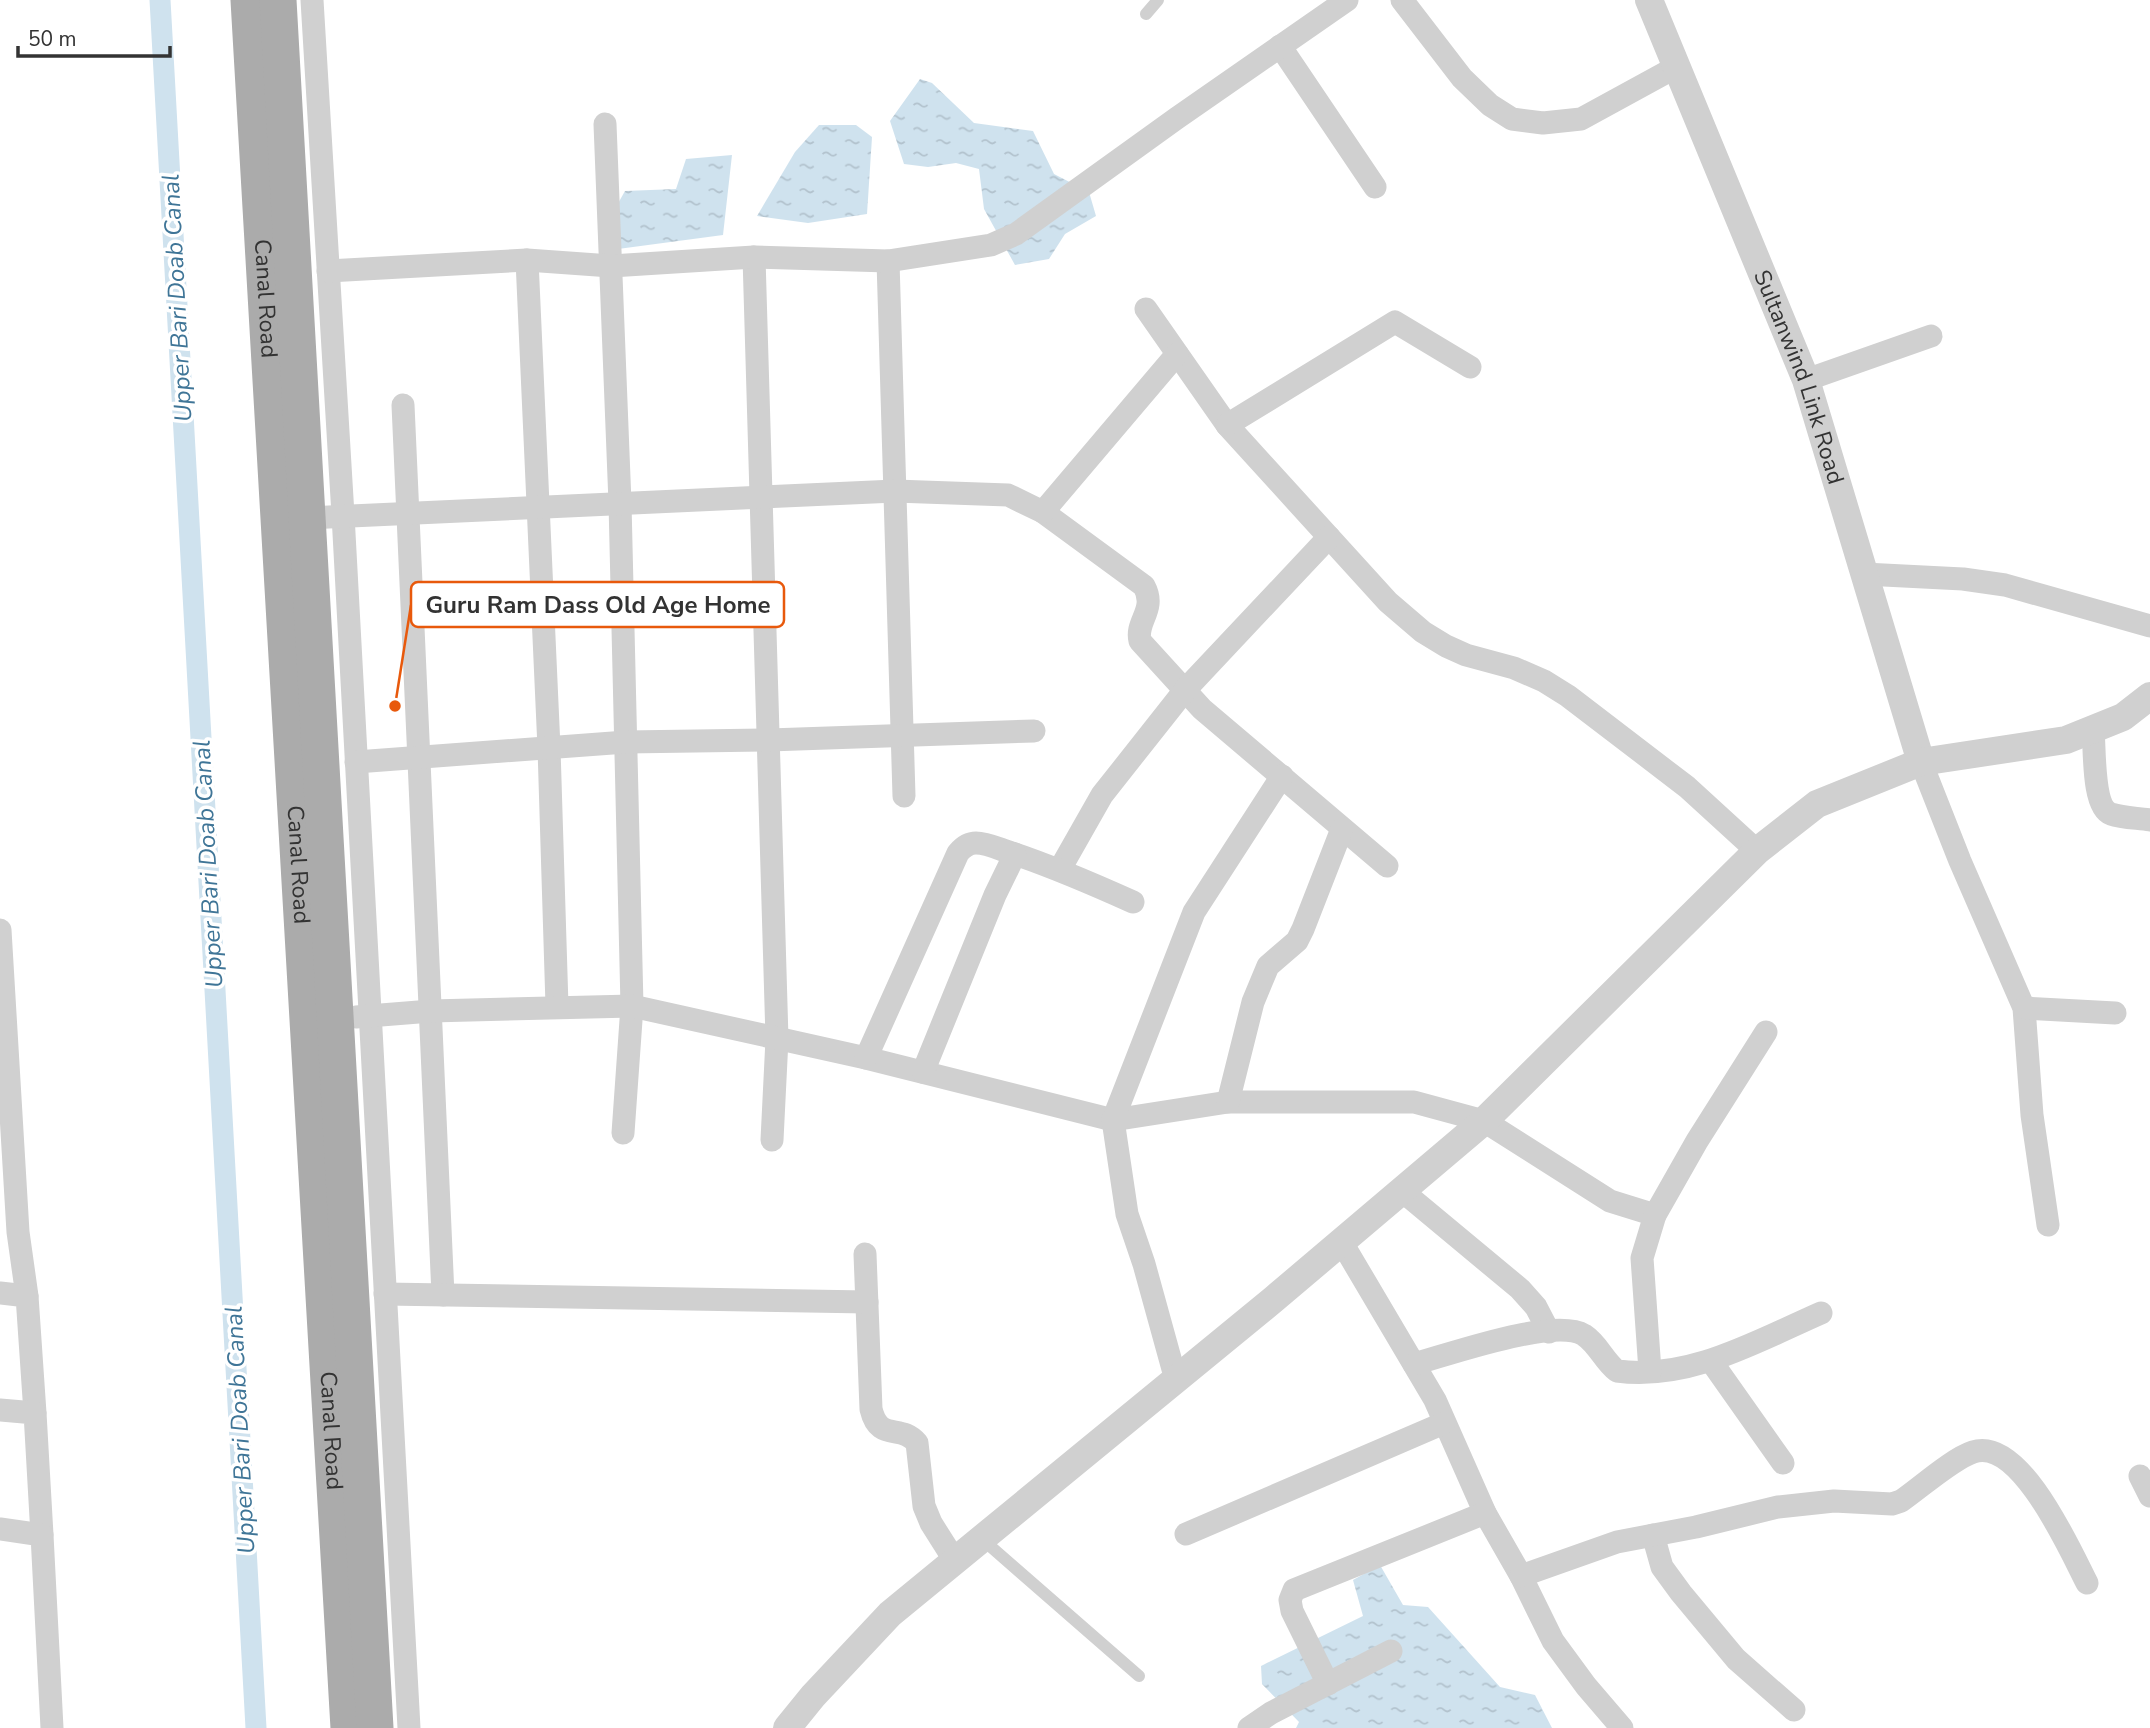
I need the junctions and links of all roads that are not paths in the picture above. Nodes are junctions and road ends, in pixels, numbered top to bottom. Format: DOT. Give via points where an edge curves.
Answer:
graph roads {
  1 [pos="248,0"];
  2 [pos="278,0"];
  3 [pos="312,0"];
  4 [pos="1158,0"];
  5 [pos="1347,0"];
  6 [pos="1402,0"];
  7 [pos="1649,0"];
  8 [pos="1146,13"];
  9 [pos="1280,47"];
  10 [pos="1678,66"];
  11 [pos="605,124"];
  12 [pos="1375,187"];
  13 [pos="754,257"];
  14 [pos="527,260"];
  15 [pos="888,261"];
  16 [pos="611,266"];
  17 [pos="328,271"];
  18 [pos="1146,309"];
  19 [pos="1931,336"];
  20 [pos="1177,354"];
  21 [pos="1470,367"];
  22 [pos="1806,380"];
  23 [pos="402,405"];
  24 [pos="1227,425"];
  25 [pos="895,491"];
  26 [pos="762,497"];
  27 [pos="620,503"];
  28 [pos="539,507"];
  29 [pos="1043,512"];
  30 [pos="408,513"];
  31 [pos="343,515"];
  32 [pos="307,518"];
  33 [pos="1329,537"];
  34 [pos="1864,574"];
  35 [pos="2150,626"];
  36 [pos="1185,690"];
  37 [pos="2150,696"];
  38 [pos="2093,730"];
  39 [pos="1034,731"];
  40 [pos="902,736"];
  41 [pos="769,740"];
  42 [pos="626,742"];
  43 [pos="550,748"];
  44 [pos="418,758"];
  45 [pos="356,762"];
  46 [pos="1921,762"];
  47 [pos="1282,776"];
  48 [pos="904,796"];
  49 [pos="2150,820"];
  50 [pos="1342,829"];
  51 [pos="1757,851"];
  52 [pos="1015,854"];
  53 [pos="1387,866"];
  54 [pos="1060,869"];
  55 [pos="1133,902"];
  56 [pos="0,930"];
  57 [pos="558,1006"];
  58 [pos="632,1006"];
  59 [pos="2024,1008"];
  60 [pos="431,1011"];
  61 [pos="2115,1013"];
  62 [pos="352,1018"];
  63 [pos="3,1028"];
  64 [pos="1766,1032"];
  65 [pos="777,1039"];
  66 [pos="866,1058"];
  67 [pos="923,1072"];
  68 [pos="1228,1102"];
  69 [pos="1113,1120"];
  70 [pos="1484,1121"];
  71 [pos="623,1133"];
  72 [pos="772,1140"];
  73 [pos="1401,1190"];
  74 [pos="1655,1215"];
  75 [pos="2048,1225"];
  76 [pos="9,1226"];
  77 [pos="1341,1241"];
  78 [pos="865,1254"];
  79 [pos="0,1293"];
  80 [pos="384,1294"];
  81 [pos="443,1295"];
  82 [pos="27,1296"];
  83 [pos="867,1302"];
  84 [pos="1821,1313"];
  85 [pos="1549,1332"];
  86 [pos="1711,1361"];
  87 [pos="1414,1364"];
  88 [pos="1650,1371"];
  89 [pos="1176,1380"];
  90 [pos="0,1410"];
  91 [pos="35,1413"];
  92 [pos="1444,1423"];
  93 [pos="1783,1463"];
  94 [pos="1485,1513"];
  95 [pos="0,1530"];
  96 [pos="1186,1534"];
  97 [pos="42,1535"];
  98 [pos="1653,1535"];
  99 [pos="982,1539"];
  100 [pos="955,1561"];
  101 [pos="1521,1576"];
  102 [pos="2087,1583"];
  103 [pos="1391,1651"];
  104 [pos="1139,1676"];
  105 [pos="1328,1684"];
  106 [pos="1794,1710"];
  107 [pos="52,1728"];
  108 [pos="349,1728"];
  109 [pos="375,1728"];
  110 [pos="409,1728"];
  111 [pos="787,1728"];
  112 [pos="1249,1728"];
  113 [pos="1622,1728"];
  1 -- 108 [label="main road, Canal Road"];
  2 -- 32 [label="main road, Canal Road"];
  3 -- 17 [label="street"];
  4 -- 8 [label="lane"];
  5 -- 9 [label="street"];
  6 -- 10 [label="street" via="1462,78 1511,119 1543,123 1580,119"];
  7 -- 10 [label="street, Sultanwind Link Road"];
  9 -- 12 [label="street"];
  9 -- 15 [label="street" via="1016,234 991,245"];
  10 -- 22 [label="street, Sultanwind Link Road"];
  11 -- 16 [label="street"];
  13 -- 15 [label="street"];
  13 -- 16 [label="street"];
  13 -- 26 [label="street"];
  14 -- 16 [label="street"];
  14 -- 17 [label="street"];
  14 -- 28 [label="street"];
  15 -- 25 [label="street"];
  16 -- 27 [label="street"];
  17 -- 31 [label="street"];
  18 -- 20 [label="street"];
  19 -- 22 [label="street"];
  20 -- 24 [label="street"];
  20 -- 29 [label="street"];
  21 -- 24 [label="street" via="1395,322"];
  22 -- 34 [label="street, Sultanwind Link Road"];
  23 -- 30 [label="street"];
  24 -- 33 [label="street"];
  25 -- 26 [label="street"];
  25 -- 29 [label="street" via="1008,495"];
  25 -- 40 [label="street"];
  26 -- 27 [label="street"];
  26 -- 41 [label="street"];
  27 -- 28 [label="street"];
  27 -- 42 [label="street"];
  28 -- 30 [label="street"];
  28 -- 43 [label="street"];
  29 -- 36 [label="street" via="1144,586 1149,601 1140,641"];
  30 -- 31 [label="street"];
  30 -- 44 [label="street"];
  31 -- 32 [label="street"];
  31 -- 45 [label="street"];
  32 -- 62 [label="main road, Canal Road"];
  33 -- 36 [label="street"];
  33 -- 51 [label="street" via="1388,602 1423,632 1466,655 1514,668 1568,696 1687,787"];
  34 -- 35 [label="street" via="2005,585"];
  34 -- 46 [label="street, Sultanwind Link Road"];
  36 -- 47 [label="street"];
  36 -- 54 [label="street" via="1102,795"];
  37 -- 38 [label="street" via="2123,718"];
  38 -- 46 [label="street" via="2066,740"];
  38 -- 49 [label="street" via="2102,807 2110,814"];
  39 -- 40 [label="street"];
  40 -- 41 [label="street"];
  40 -- 48 [label="street"];
  41 -- 42 [label="street"];
  41 -- 65 [label="street"];
  42 -- 43 [label="street"];
  42 -- 58 [label="street"];
  43 -- 44 [label="street"];
  43 -- 57 [label="street"];
  44 -- 45 [label="street"];
  44 -- 60 [label="street"];
  45 -- 62 [label="street"];
  46 -- 51 [label="street" via="1817,804"];
  46 -- 59 [label="street"];
  47 -- 50 [label="street"];
  47 -- 69 [label="street" via="1194,912"];
  50 -- 53 [label="street"];
  50 -- 68 [label="street" via="1297,941 1268,966 1253,1002"];
  51 -- 70 [label="street"];
  52 -- 54 [label="street"];
  52 -- 66 [label="street" via="973,843 958,853"];
  52 -- 67 [label="street"];
  54 -- 55 [label="street"];
  56 -- 63 [label="street"];
  57 -- 58 [label="street"];
  57 -- 60 [label="street"];
  58 -- 65 [label="street"];
  58 -- 71 [label="street"];
  59 -- 61 [label="street"];
  59 -- 75 [label="street" via="2032,1115"];
  60 -- 62 [label="street"];
  60 -- 81 [label="street"];
  62 -- 80 [label="street"];
  62 -- 109 [label="main road, Canal Road"];
  63 -- 76 [label="street"];
  64 -- 74 [label="street"];
  65 -- 66 [label="street"];
  65 -- 72 [label="street"];
  66 -- 67 [label="street"];
  67 -- 69 [label="street"];
  68 -- 69 [label="street"];
  68 -- 70 [label="street" via="1414,1102"];
  69 -- 89 [label="street" via="1126,1214"];
  70 -- 73 [label="street"];
  70 -- 74 [label="street" via="1610,1201"];
  73 -- 77 [label="street"];
  73 -- 85 [label="street" via="1520,1289"];
  74 -- 88 [label="street" via="1642,1258"];
  76 -- 82 [label="street"];
  77 -- 87 [label="street"];
  77 -- 89 [label="street"];
  78 -- 83 [label="street"];
  79 -- 82 [label="street"];
  80 -- 81 [label="street"];
  80 -- 110 [label="street"];
  81 -- 83 [label="street"];
  82 -- 91 [label="street"];
  83 -- 100 [label="street" via="874,1420 886,1431 906,1434 917,1443 924,1506"];
  84 -- 86 [label="street"];
  85 -- 87 [label="street" via="1524,1333"];
  85 -- 88 [label="street" via="1581,1333 1617,1371"];
  86 -- 88 [label="street"];
  86 -- 93 [label="street"];
  87 -- 92 [label="street"];
  89 -- 99 [label="street"];
  90 -- 91 [label="street"];
  91 -- 97 [label="street"];
  92 -- 94 [label="street"];
  92 -- 96 [label="street"];
  94 -- 101 [label="street"];
  94 -- 105 [label="street" via="1294,1590 1292,1611"];
  95 -- 97 [label="street"];
  97 -- 107 [label="street"];
  98 -- 101 [label="street" via="1617,1542"];
  98 -- 102 [label="street" via="1778,1507 1834,1501 1892,1504 1974,1451 1985,1450 2012,1462 2034,1488"];
  98 -- 106 [label="street" via="1662,1567 1717,1637"];
  99 -- 100 [label="street"];
  99 -- 104 [label="lane"];
  100 -- 111 [label="street" via="890,1614"];
  101 -- 113 [label="street" via="1553,1641"];
  103 -- 105 [label="street"];
  105 -- 112 [label="street"];
}
